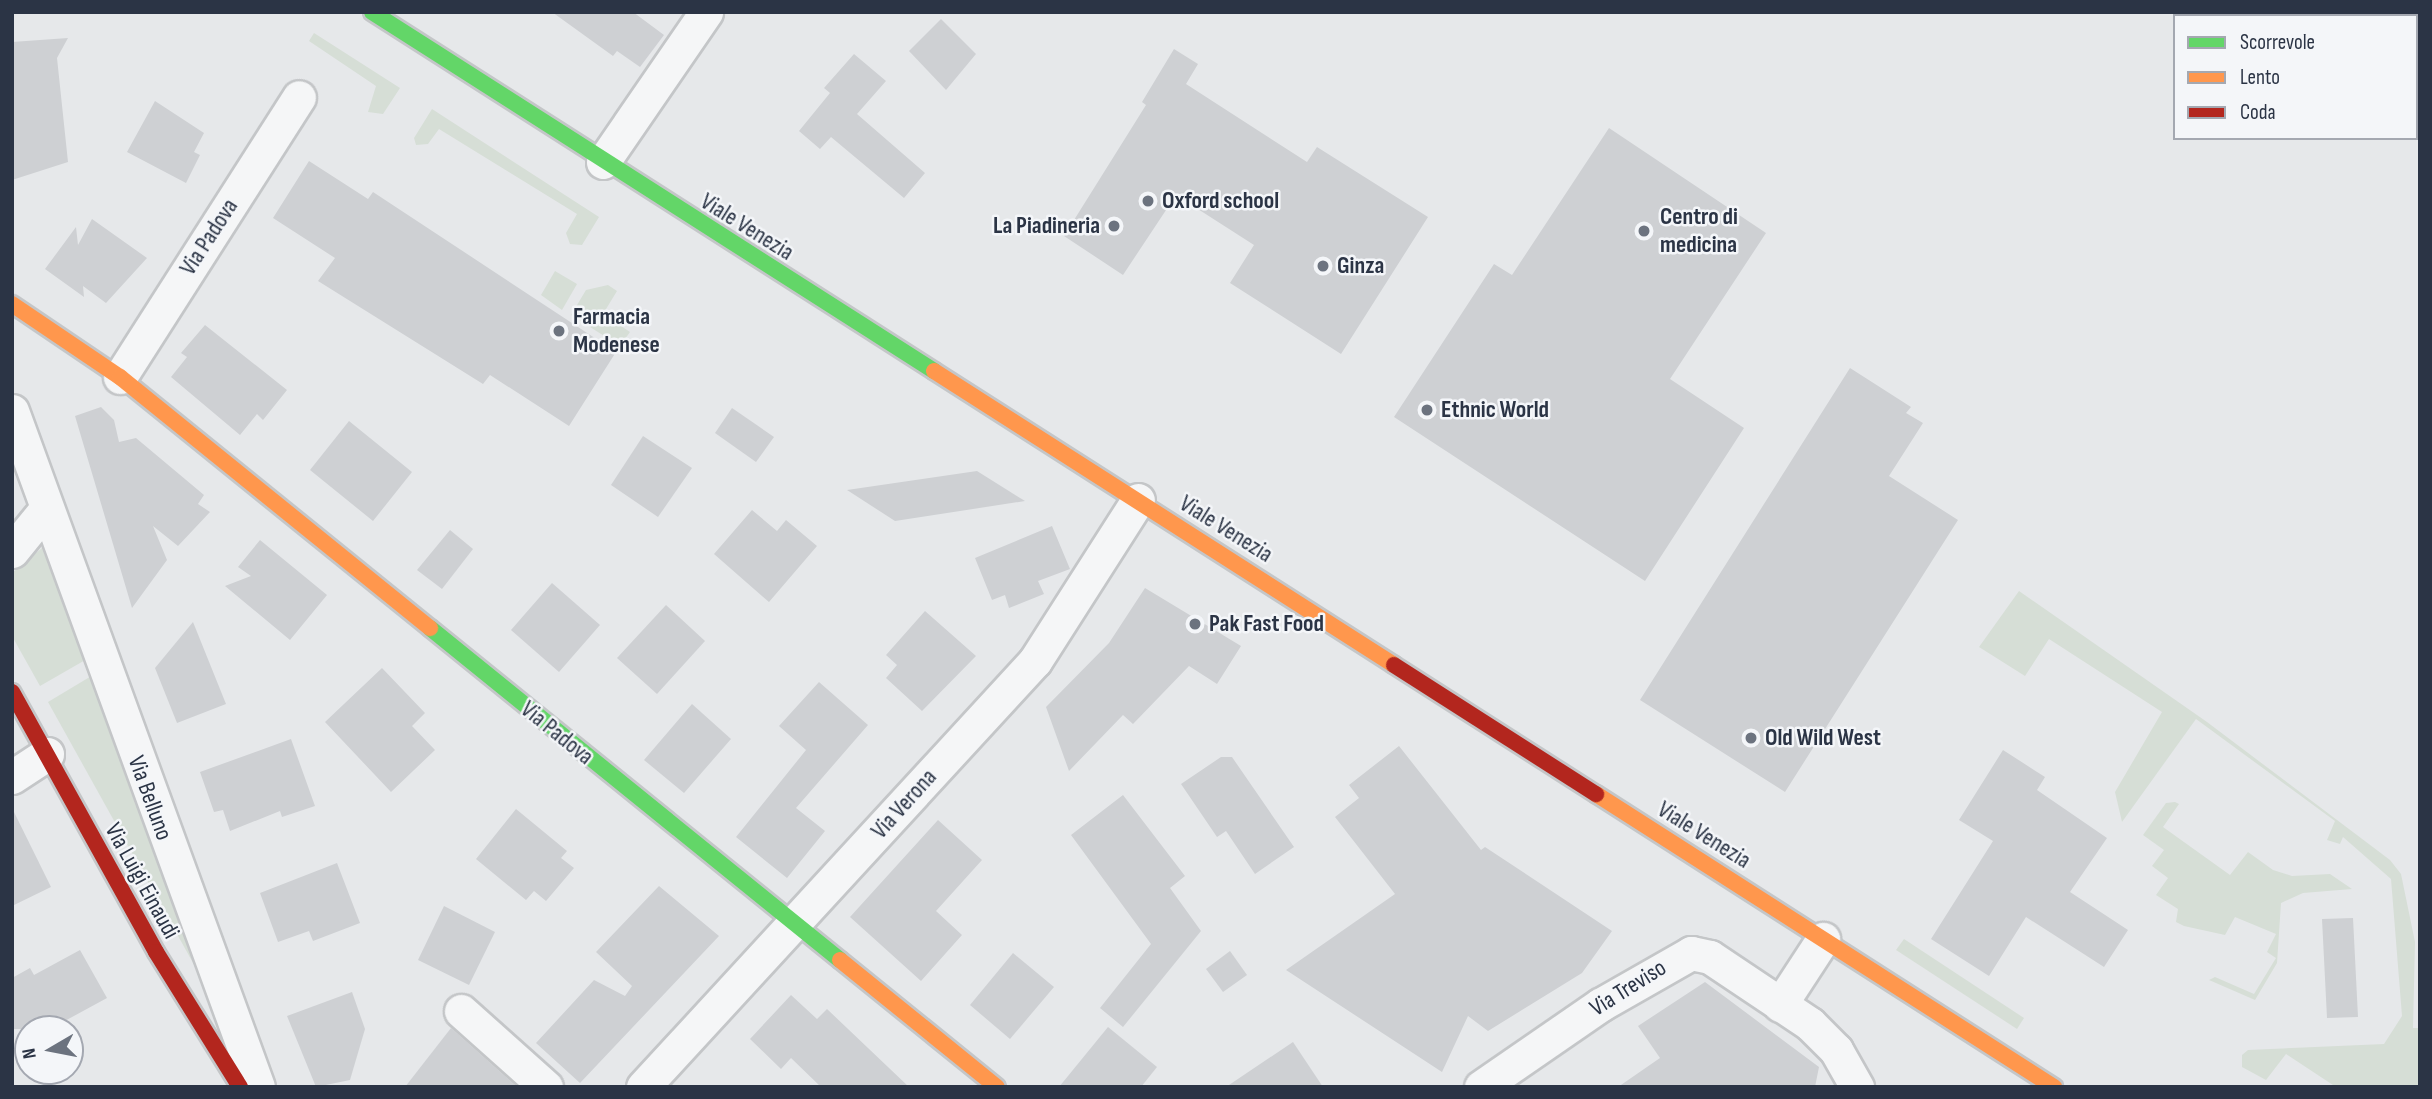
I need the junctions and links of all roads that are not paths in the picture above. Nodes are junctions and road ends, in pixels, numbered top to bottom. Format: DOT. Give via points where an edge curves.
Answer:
graph roads {
  1 [pos="372,12"];
  2 [pos="706,12"];
  3 [pos="299,97"];
  4 [pos="603,162"];
  5 [pos="12,304"];
  6 [pos="120,377"];
  7 [pos="12,411"];
  8 [pos="1138,500"];
  9 [pos="46,509"];
  10 [pos="12,551"];
  11 [pos="12,692"];
  12 [pos="47,754"];
  13 [pos="12,777"];
  14 [pos="796,925"];
  15 [pos="1823,939"];
  16 [pos="1780,1005"];
  17 [pos="461,1011"];
  18 [pos="240,1087"];
  19 [pos="258,1087"];
  20 [pos="546,1087"];
  21 [pos="643,1087"];
  22 [pos="997,1087"];
  23 [pos="1481,1087"];
  24 [pos="1857,1087"];
  25 [pos="2054,1087"];
  1 -- 4 [label="main road, Viale Venezia"];
  2 -- 4 [label="street"];
  3 -- 6 [label="street, Via Padova"];
  4 -- 8 [label="main road, Viale Venezia"];
  5 -- 6 [label="main road, Via Padova"];
  6 -- 14 [label="main road, Via Padova"];
  7 -- 9 [label="street, Via Belluno"];
  8 -- 14 [label="street, Via Verona" via="1035,661"];
  8 -- 15 [label="main road, Viale Venezia"];
  9 -- 10 [label="street"];
  9 -- 19 [label="street, Via Belluno"];
  11 -- 12 [label="main road, Via Luigi Einaudi"];
  12 -- 13 [label="street"];
  12 -- 18 [label="main road, Via Luigi Einaudi" via="156,952"];
  14 -- 21 [label="street, Via Verona"];
  14 -- 22 [label="main road, Via Padova"];
  15 -- 16 [label="street"];
  15 -- 25 [label="main road, Viale Venezia"];
  16 -- 23 [label="street, Via Treviso" via="1710,957 1692,953 1600,1004"];
  16 -- 24 [label="street, Via Treviso" via="1810,1024 1836,1050"];
  17 -- 20 [label="street"];
}
